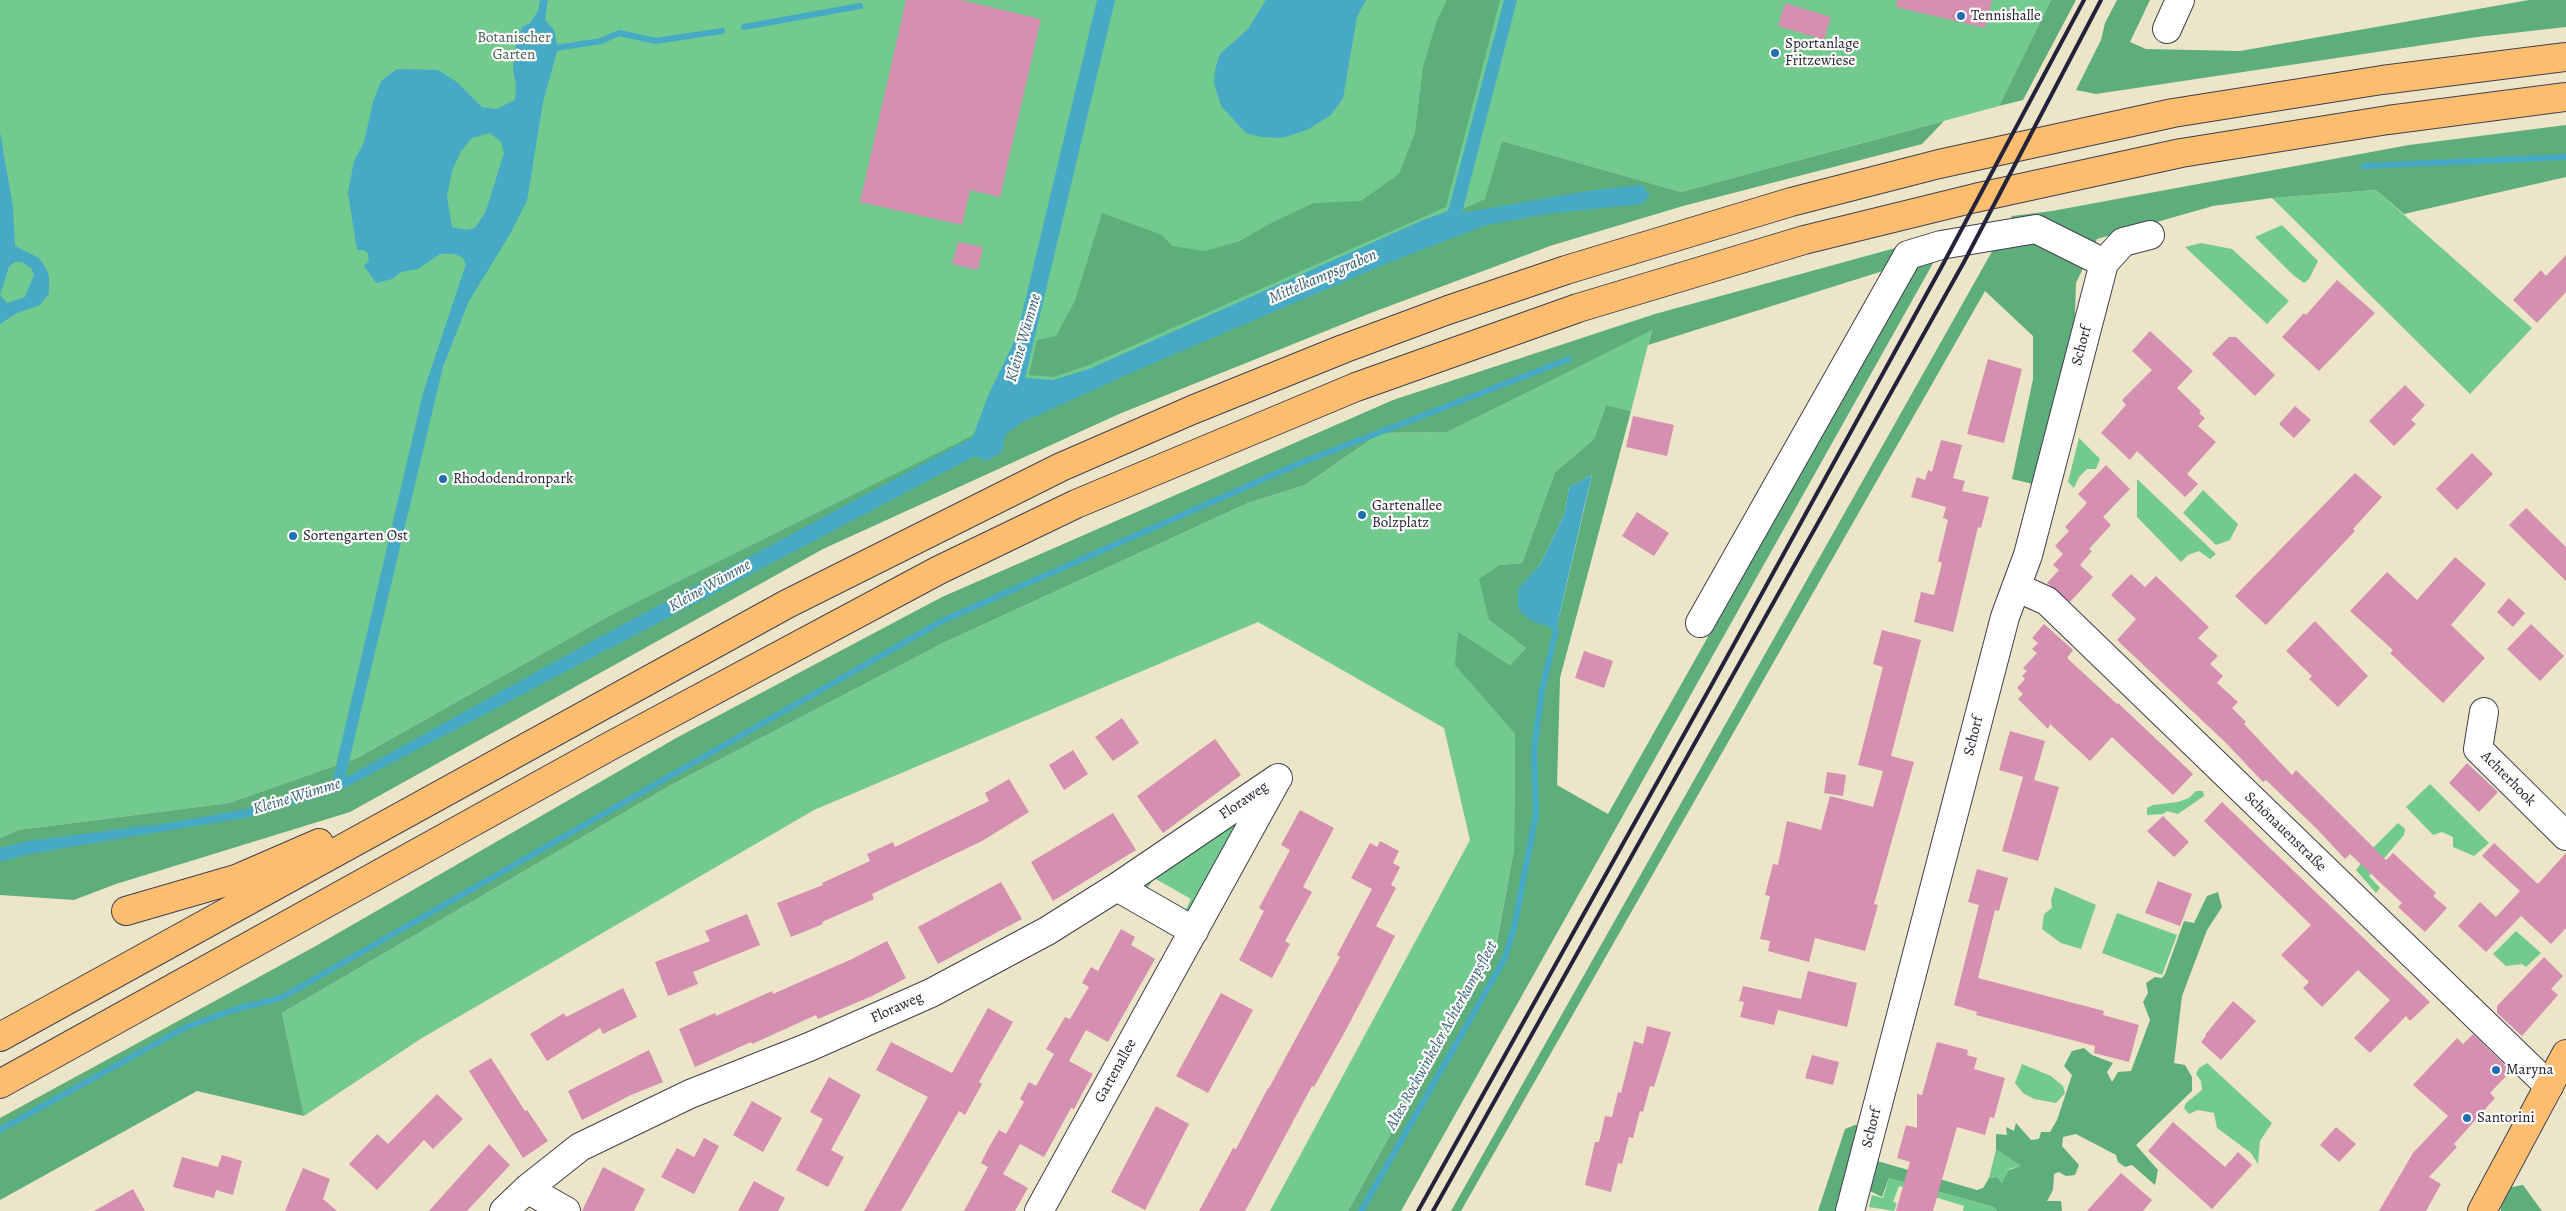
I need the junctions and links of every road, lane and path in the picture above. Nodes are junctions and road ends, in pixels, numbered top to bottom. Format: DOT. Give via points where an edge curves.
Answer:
graph roads {
  1 [pos="2180,0"];
  2 [pos="2167,29"];
  3 [pos="2566,57"];
  4 [pos="2566,97"];
  5 [pos="2150,235"];
  6 [pos="2104,263"];
  7 [pos="2016,587"];
  8 [pos="1700,623"];
  9 [pos="2484,712"];
  10 [pos="470,778"];
  11 [pos="1278,778"];
  12 [pos="2566,836"];
  13 [pos="1117,887"];
  14 [pos="126,911"];
  15 [pos="1194,931"];
  16 [pos="0,1037"];
  17 [pos="2566,1054"];
  18 [pos="35,1064"];
  19 [pos="0,1084"];
  20 [pos="2549,1086"];
  21 [pos="0,1092"];
  22 [pos="526,1189"];
  23 [pos="504,1211"];
  24 [pos="566,1211"];
  25 [pos="1039,1211"];
  26 [pos="1850,1211"];
  27 [pos="2482,1211"];
  1 -- 2 [label="street"];
  3 -- 10 [label="main road" via="2382,80 2173,113 1939,164 1781,205 1457,306 1210,403 1061,467 787,604"];
  4 -- 18 [label="main road" via="2388,120 2181,153 1975,198 1804,240 1588,305 1356,387 1076,504 939,570 612,745"];
  5 -- 6 [label="street, Schorf" via="2123,242"];
  6 -- 7 [label="street, Schorf" via="2028,555"];
  6 -- 8 [label="street" via="2036,229 1941,245 1908,255"];
  7 -- 20 [label="street, Schönauenstraße" via="2047,601"];
  7 -- 26 [label="street, Schorf" via="2005,617"];
  9 -- 12 [label="street, Achterhook" via="2478,749"];
  10 -- 14 [label="main road" via="236,879"];
  10 -- 16 [label="main road"];
  11 -- 13 [label="street, Floraweg"];
  11 -- 15 [label="street, Gartenallee"];
  13 -- 15 [label="street"];
  13 -- 22 [label="street, Floraweg" via="1047,932 931,994 690,1094 580,1147"];
  15 -- 25 [label="street, Gartenallee"];
  17 -- 20 [label="main road"];
  18 -- 19 [label="main road"];
  18 -- 21 [label="main road"];
  20 -- 27 [label="main road"];
  22 -- 23 [label="street, Floraweg"];
  22 -- 24 [label="street"];
}
